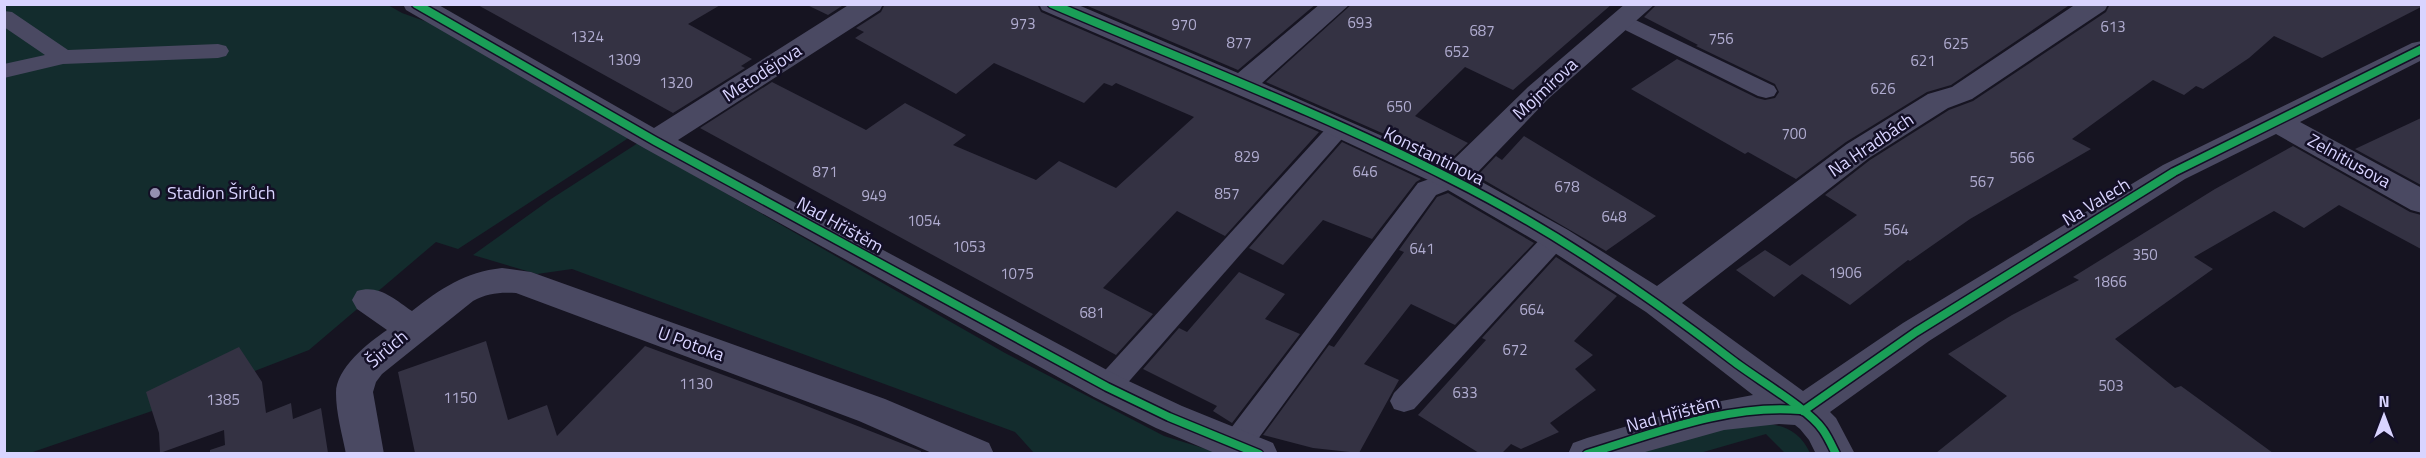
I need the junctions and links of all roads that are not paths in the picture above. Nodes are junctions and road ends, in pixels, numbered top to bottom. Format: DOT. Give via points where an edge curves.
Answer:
graph roads {
  1 [pos="416,4"];
  2 [pos="870,4"];
  3 [pos="1052,4"];
  4 [pos="1337,4"];
  5 [pos="2095,4"];
  6 [pos="1632,12"];
  7 [pos="4,17"];
  8 [pos="2421,49"];
  9 [pos="218,51"];
  10 [pos="63,57"];
  11 [pos="4,71"];
  12 [pos="1243,84"];
  13 [pos="1766,91"];
  14 [pos="2276,121"];
  15 [pos="1340,127"];
  16 [pos="655,141"];
  17 [pos="1452,179"];
  18 [pos="2421,202"];
  19 [pos="1556,238"];
  20 [pos="369,300"];
  21 [pos="1658,303"];
  22 [pos="413,330"];
  23 [pos="1107,387"];
  24 [pos="1404,401"];
  25 [pos="1803,411"];
  26 [pos="1248,449"];
  27 [pos="365,453"];
  28 [pos="975,453"];
  29 [pos="1587,453"];
  30 [pos="1836,453"];
  1 -- 16 [label="street, Nad Hřištěm"];
  2 -- 16 [label="street, Metodějova"];
  3 -- 12 [label="street, Konstantinova"];
  4 -- 12 [label="street"];
  5 -- 21 [label="street, Na Hradbách" via="1962,93 1938,101 1858,151"];
  6 -- 13 [label="lane"];
  6 -- 17 [label="street, Mojmírova" via="1538,93"];
  7 -- 10 [label="lane"];
  8 -- 14 [label="street, Na Valech"];
  9 -- 10 [label="lane"];
  10 -- 11 [label="lane"];
  12 -- 15 [label="street, Konstantinova"];
  14 -- 18 [label="street, Zelnitiusova"];
  14 -- 25 [label="street, Na Valech" via="2174,172 2029,260"];
  15 -- 17 [label="street, Konstantinova"];
  15 -- 23 [label="lane"];
  16 -- 23 [label="street, Nad Hřištěm"];
  17 -- 19 [label="street, Konstantinova"];
  17 -- 26 [label="lane" via="1427,189"];
  19 -- 21 [label="street, Konstantinova"];
  19 -- 24 [label="lane"];
  20 -- 22 [label="street, Širůch"];
  21 -- 25 [label="street, Konstantinova"];
  22 -- 27 [label="street, Širůch" via="372,360 356,384 354,392"];
  22 -- 28 [label="street, U Potoka" via="474,284 495,279 519,281 872,410"];
  23 -- 26 [label="street, Nad Hřištěm"];
  25 -- 29 [label="street, Nad Hřištěm" via="1769,407 1734,413"];
  25 -- 30 [label="street, Konstantinova" via="1823,429"];
}
